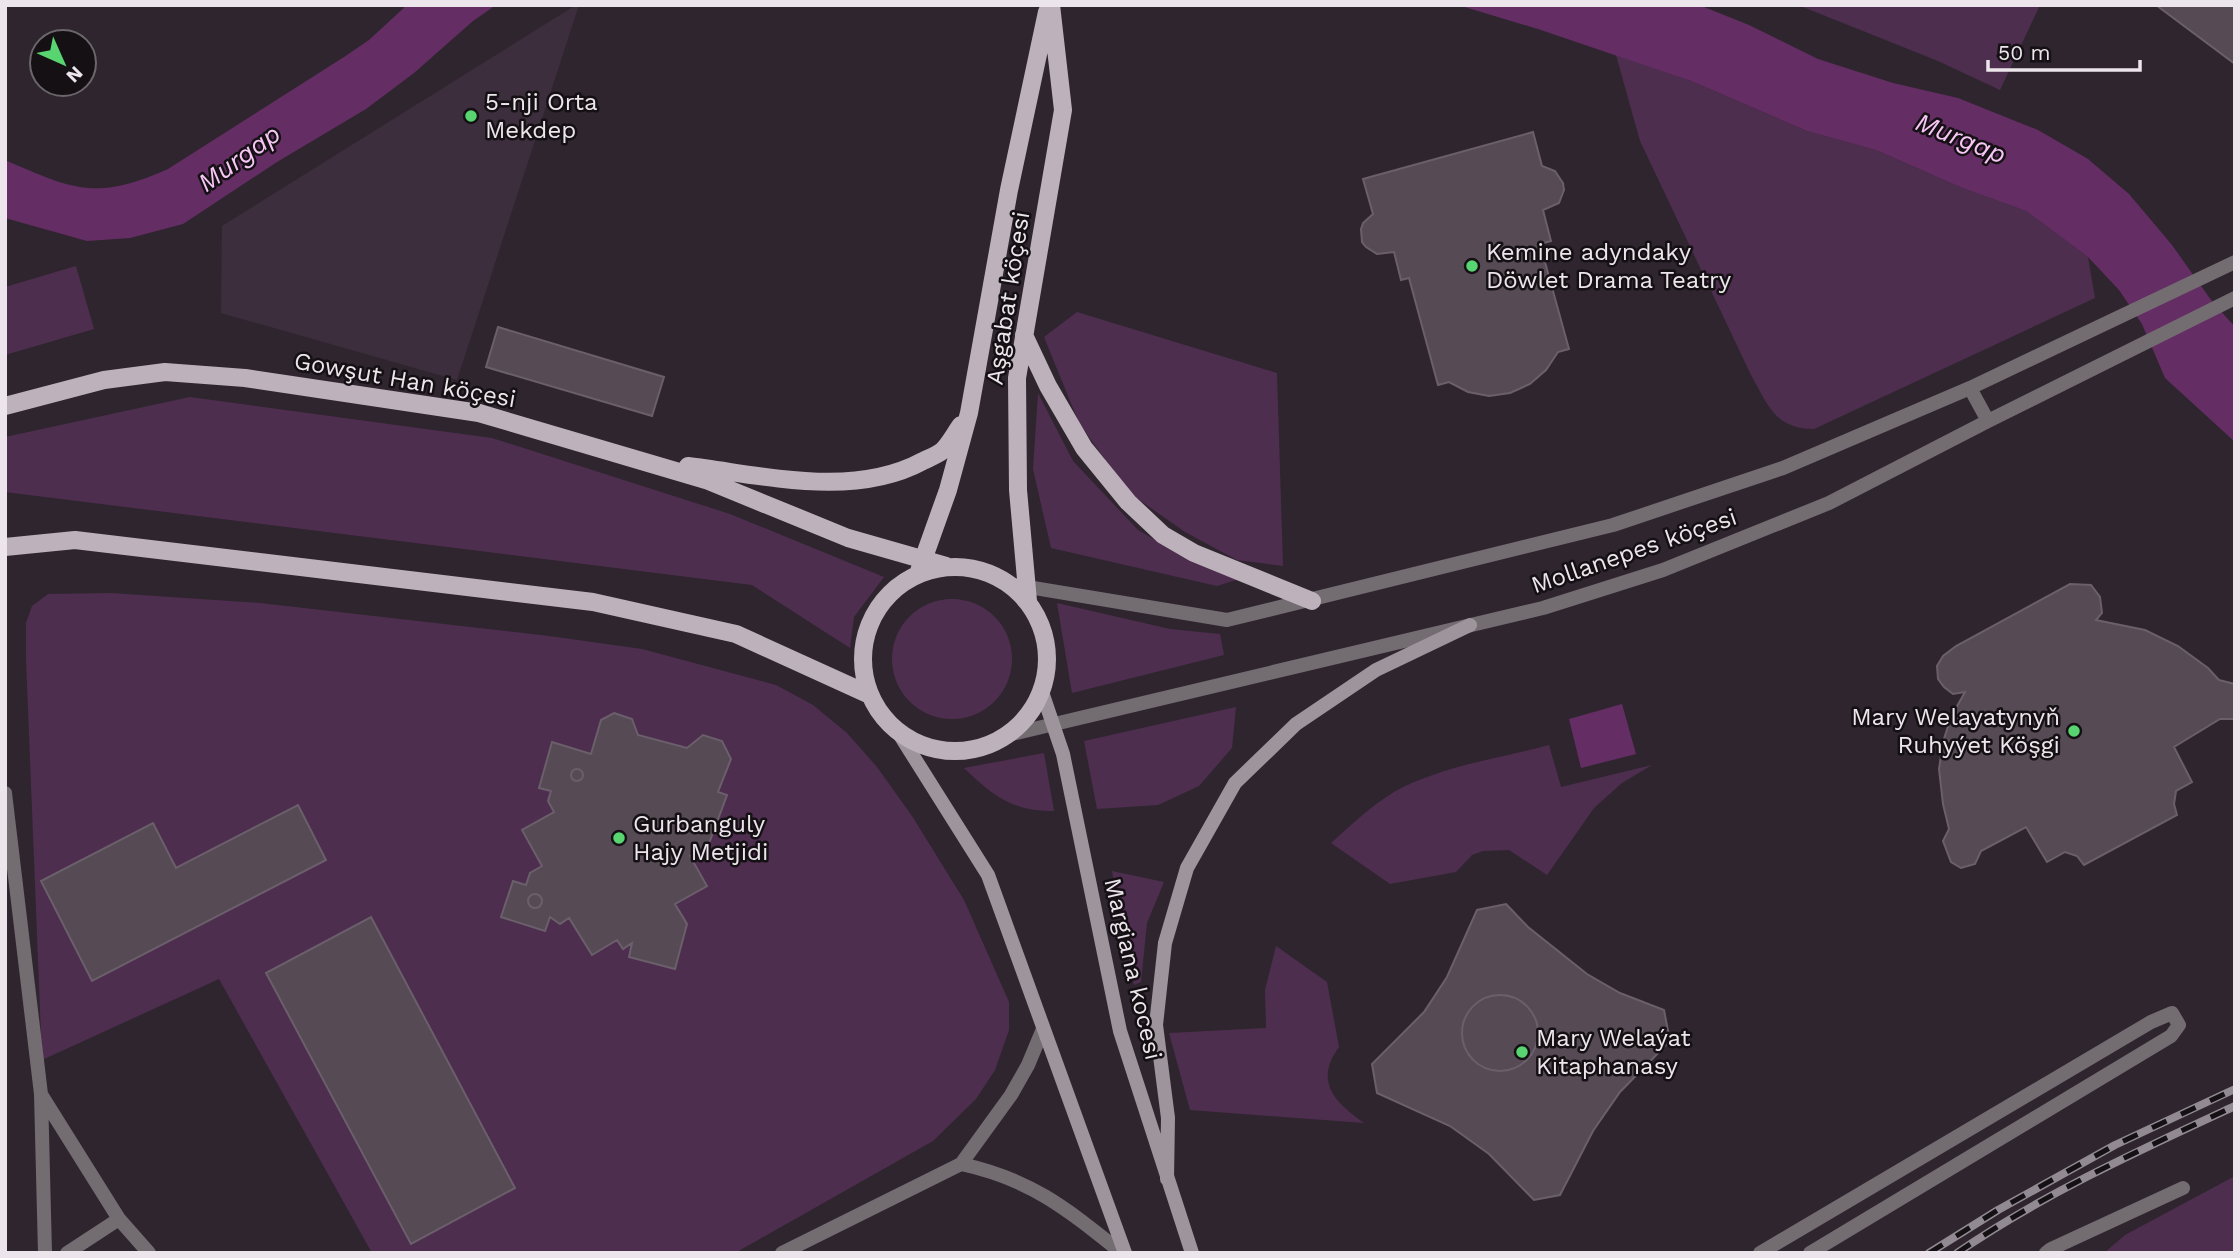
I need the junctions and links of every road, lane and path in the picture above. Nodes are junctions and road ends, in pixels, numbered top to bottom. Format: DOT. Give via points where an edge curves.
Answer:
graph roads {
  1 [pos="1050,5"];
  2 [pos="2230,264"];
  3 [pos="2235,298"];
  4 [pos="1024,335"];
  5 [pos="1970,388"];
  6 [pos="5,406"];
  7 [pos="969,413"];
  8 [pos="1988,421"];
  9 [pos="646,461"];
  10 [pos="5,547"];
  11 [pos="920,567"];
  12 [pos="1022,590"];
  13 [pos="1312,601"];
  14 [pos="1469,625"];
  15 [pos="1042,692"];
  16 [pos="870,695"];
  17 [pos="1052,726"];
  18 [pos="898,732"];
  19 [pos="1008,735"];
  20 [pos="5,793"];
  21 [pos="1043,1029"];
  22 [pos="41,1094"];
  23 [pos="961,1164"];
  24 [pos="1167,1179"];
  25 [pos="2183,1188"];
  26 [pos="119,1219"];
  27 [pos="45,1253"];
  28 [pos="67,1253"];
  29 [pos="149,1253"];
  30 [pos="782,1253"];
  31 [pos="1123,1253"];
  32 [pos="1192,1253"];
  33 [pos="1760,1253"];
  34 [pos="1810,1253"];
  35 [pos="2046,1253"];
  1 -- 4 [label="main road, Aşgabat köçesi" via="1063,110"];
  1 -- 7 [label="main road, Aşgabat köçesi" via="1009,190"];
  2 -- 5 [label="street, Mollanepes köçesi"];
  3 -- 8 [label="street, Mollanepes köçesi"];
  4 -- 12 [label="main road, Aşgabat köçesi" via="1017,378"];
  4 -- 13 [label="main road" via="1084,447 1128,502 1163,535 1194,553"];
  5 -- 8 [label="street"];
  5 -- 13 [label="street, Mollanepes köçesi" via="1783,468 1613,525"];
  6 -- 9 [label="main road, Gowşut Han köçesi" via="104,380 165,372 244,378 479,413"];
  7 -- 9 [label="main road" via="943,451 886,477 854,482 764,477"];
  7 -- 11 [label="main road, Aşgabat köçesi"];
  8 -- 14 [label="street, Mollanepes köçesi" via="1829,503 1663,570 1543,608"];
  9 -- 11 [label="main road, Gowşut Han köçesi" via="706,480"];
  10 -- 16 [label="main road" via="75,540 593,602 736,634"];
  11 -- 12 [label="main road, Gowşut Han köçesi" via="967,567"];
  11 -- 16 [label="main road" via="875,612 865,638 863,667"];
  12 -- 13 [label="street, Mollanepes köçesi" via="1227,620"];
  12 -- 15 [label="main road" via="1047,644"];
  14 -- 17 [label="street, Mollanepes köçesi"];
  14 -- 24 [label="main road" via="1376,670 1296,724 1235,783 1187,868 1165,943 1156,1025 1168,1118"];
  15 -- 17 [label="main road, Margiana kocesi"];
  15 -- 19 [label="main road" via="1028,716"];
  16 -- 18 [label="main road"];
  17 -- 19 [label="street, Mollanepes köçesi"];
  17 -- 24 [label="main road, Margiana kocesi" via="1063,754 1120,1031"];
  18 -- 19 [label="main road" via="923,746 953,751 982,748"];
  18 -- 21 [label="main road" via="988,876"];
  20 -- 22 [label="street"];
  21 -- 23 [label="street" via="1011,1095"];
  21 -- 31 [label="main road"];
  22 -- 26 [label="street"];
  22 -- 27 [label="street"];
  23 -- 30 [label="street"];
  23 -- 31 [label="street" via="1036,1189"];
  24 -- 32 [label="main road, Margiana kocesi"];
  25 -- 35 [label="street"];
  26 -- 28 [label="street"];
  26 -- 29 [label="street"];
  33 -- 34 [label="street" via="2172,1013 2179,1025 2171,1036"];
}
